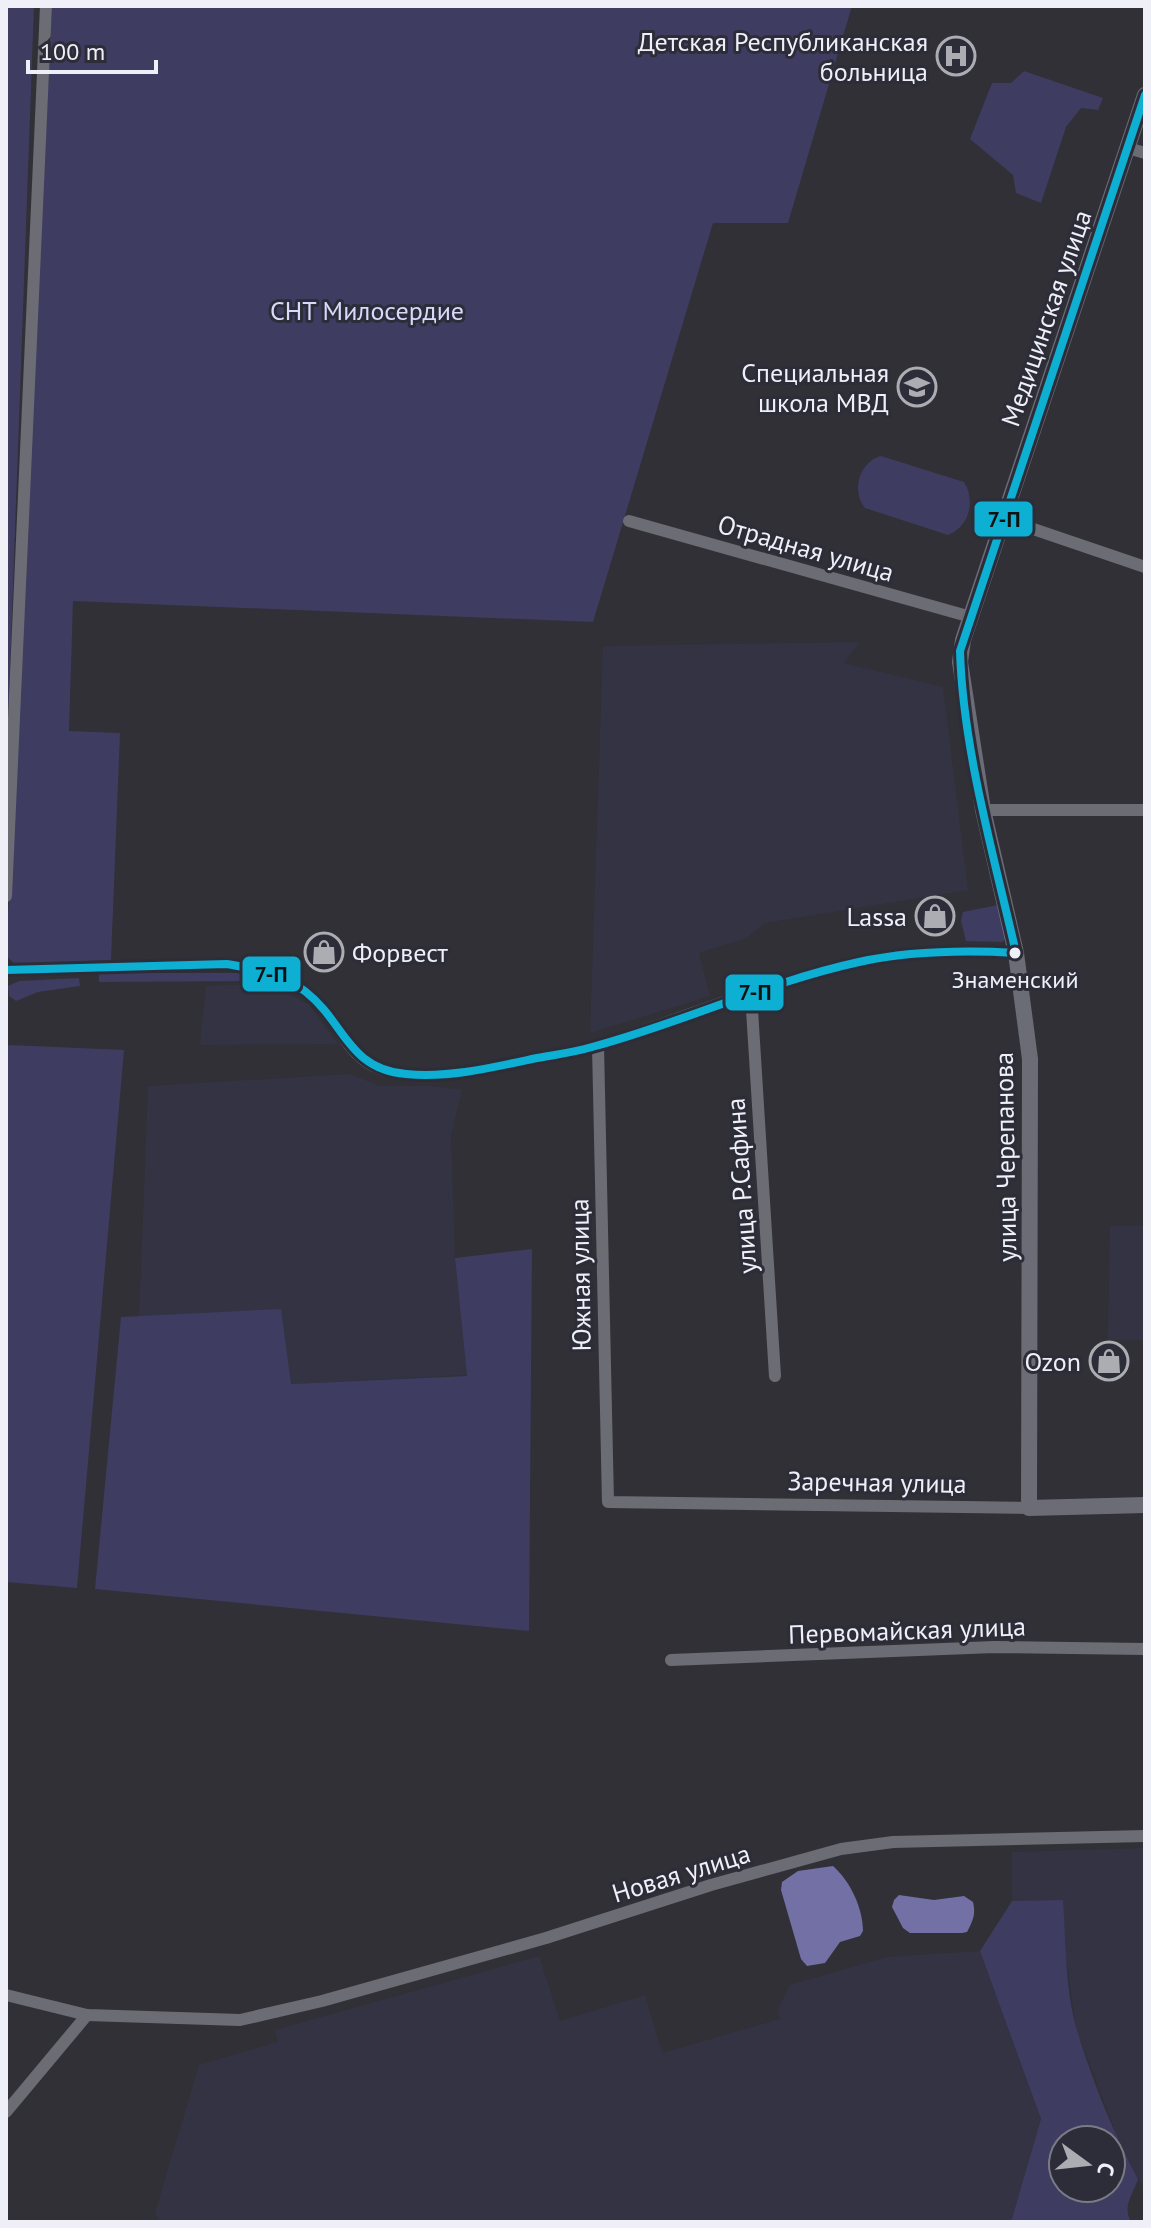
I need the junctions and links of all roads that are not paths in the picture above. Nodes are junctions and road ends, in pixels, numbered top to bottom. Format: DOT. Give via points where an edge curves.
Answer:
graph roads {
  1 [pos="46,6"];
  2 [pos="1145,95"];
  3 [pos="1137,150"];
  4 [pos="1004,519"];
  5 [pos="629,521"];
  6 [pos="991,557"];
  7 [pos="1145,567"];
  8 [pos="971,617"];
  9 [pos="983,810"];
  10 [pos="1145,810"];
  11 [pos="6,896"];
  12 [pos="1016,953"];
  13 [pos="6,970"];
  14 [pos="751,994"];
  15 [pos="598,1046"];
  16 [pos="775,1376"];
  17 [pos="608,1502"];
  18 [pos="1145,1505"];
  19 [pos="1029,1508"];
  20 [pos="1145,1649"];
  21 [pos="671,1660"];
  22 [pos="1145,1836"];
  23 [pos="6,1995"];
  24 [pos="87,2015"];
  25 [pos="6,2112"];
  1 -- 11 [label="street"];
  2 -- 3 [label="main road, Медицинская улица"];
  3 -- 4 [label="main road, Медицинская улица"];
  4 -- 6 [label="main road, Медицинская улица"];
  4 -- 7 [label="street"];
  5 -- 8 [label="street, Отрадная улица"];
  6 -- 8 [label="main road, улица Черепанова"];
  8 -- 9 [label="main road, улица Черепанова" via="960,651 960,672"];
  9 -- 10 [label="street"];
  9 -- 12 [label="main road, улица Черепанова"];
  12 -- 14 [label="street" via="894,956"];
  12 -- 19 [label="main road, улица Черепанова" via="1030,1059"];
  13 -- 15 [label="street" via="227,964 256,969 300,987 351,1050 365,1063 392,1073 500,1066"];
  14 -- 15 [label="street"];
  14 -- 16 [label="street, улица Р.Сафина"];
  15 -- 17 [label="street, Южная улица"];
  17 -- 19 [label="street, Заречная улица"];
  18 -- 19 [label="main road, Заречная улица"];
  20 -- 21 [label="street, Первомайская улица" via="994,1647"];
  22 -- 24 [label="street, Новая улица" via="893,1842 841,1849 294,2009 240,2020"];
  23 -- 24 [label="street, Новая улица"];
  24 -- 25 [label="street"];
}
